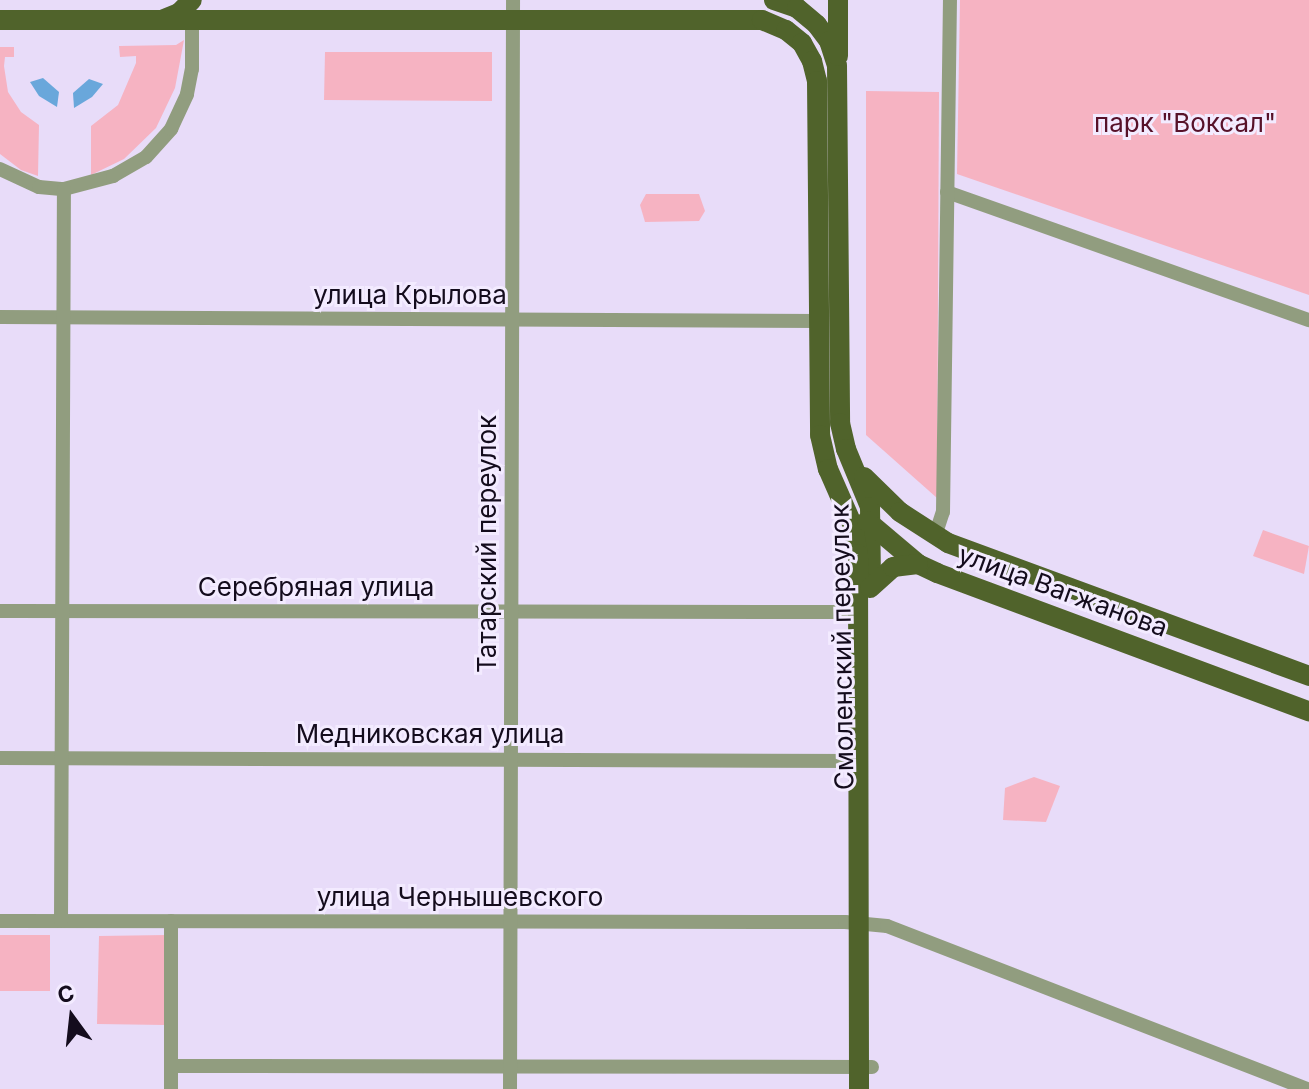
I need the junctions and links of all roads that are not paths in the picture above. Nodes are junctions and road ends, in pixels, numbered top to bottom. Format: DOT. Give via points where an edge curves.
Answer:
graph roads {
  1 [pos="774,0"];
  2 [pos="838,0"];
  3 [pos="950,0"];
  4 [pos="192,10"];
  5 [pos="512,10"];
  6 [pos="0,20"];
  7 [pos="838,72"];
  8 [pos="0,169"];
  9 [pos="64,189"];
  10 [pos="947,192"];
  11 [pos="0,317"];
  12 [pos="64,318"];
  13 [pos="512,320"];
  14 [pos="1309,320"];
  15 [pos="815,321"];
  16 [pos="855,466"];
  17 [pos="830,474"];
  18 [pos="872,526"];
  19 [pos="942,539"];
  20 [pos="892,544"];
  21 [pos="872,556"];
  22 [pos="918,564"];
  23 [pos="864,589"];
  24 [pos="0,611"];
  25 [pos="62,611"];
  26 [pos="511,612"];
  27 [pos="858,612"];
  28 [pos="1309,676"];
  29 [pos="1309,711"];
  30 [pos="0,758"];
  31 [pos="61,758"];
  32 [pos="511,759"];
  33 [pos="859,761"];
  34 [pos="0,921"];
  35 [pos="61,921"];
  36 [pos="171,921"];
  37 [pos="510,921"];
  38 [pos="866,923"];
  39 [pos="171,1066"];
  40 [pos="510,1066"];
  41 [pos="866,1067"];
  42 [pos="171,1089"];
  43 [pos="510,1089"];
  44 [pos="859,1089"];
  45 [pos="871,1089"];
  46 [pos="1307,1089"];
  1 -- 7 [label="main road, Смоленский переулок" via="797,8 817,25 832,47"];
  2 -- 7 [label="main road"];
  3 -- 10 [label="street"];
  4 -- 5 [label="main road"];
  4 -- 6 [label="main road" via="160,20"];
  4 -- 9 [label="street" via="190,82 164,139 125,171"];
  5 -- 13 [label="street, Татарский переулок"];
  5 -- 15 [label="main road, Смоленский переулок" via="762,20 798,39 816,76"];
  7 -- 16 [label="main road, Смоленский переулок" via="840,423"];
  8 -- 9 [label="street" via="39,187"];
  9 -- 12 [label="street"];
  10 -- 14 [label="street"];
  10 -- 19 [label="street"];
  11 -- 12 [label="street, улица Крылова"];
  12 -- 13 [label="street, улица Крылова"];
  12 -- 25 [label="street"];
  13 -- 15 [label="street, улица Крылова"];
  13 -- 26 [label="street, Татарский переулок"];
  15 -- 17 [label="main road, Смоленский переулок" via="820,435"];
  16 -- 18 [label="main road, Смоленский переулок"];
  16 -- 19 [label="main road, улица Вагжанова" via="884,498"];
  17 -- 18 [label="main road, улица Вагжанова"];
  17 -- 23 [label="main road, Смоленский переулок" via="855,535"];
  18 -- 20 [label="main road, улица Вагжанова"];
  18 -- 21 [label="main road, Смоленский переулок"];
  19 -- 20 [label="main road"];
  19 -- 28 [label="main road, улица Вагжанова"];
  20 -- 21 [label="main road"];
  20 -- 22 [label="main road, улица Вагжанова"];
  21 -- 23 [label="main road, Смоленский переулок"];
  22 -- 23 [label="main road" via="893,567"];
  22 -- 29 [label="main road, улица Вагжанова"];
  23 -- 27 [label="main road, Смоленский переулок"];
  23 -- 38 [label="main road, Смоленский переулок"];
  24 -- 25 [label="street, Серебряная улица"];
  25 -- 26 [label="street, Серебряная улица"];
  25 -- 31 [label="street"];
  26 -- 27 [label="street, Серебряная улица"];
  26 -- 32 [label="street, Татарский переулок"];
  27 -- 33 [label="main road, Смоленский переулок"];
  30 -- 31 [label="street, Медниковская улица"];
  31 -- 32 [label="street, Медниковская улица"];
  31 -- 35 [label="street"];
  32 -- 33 [label="street, Медниковская улица"];
  32 -- 37 [label="street, Татарский переулок"];
  33 -- 38 [label="main road, Смоленский переулок"];
  34 -- 35 [label="street, улица Чернышевского"];
  35 -- 36 [label="street, улица Чернышевского"];
  36 -- 37 [label="street, улица Чернышевского"];
  36 -- 39 [label="street"];
  37 -- 38 [label="street, улица Чернышевского"];
  37 -- 40 [label="street, Татарский переулок"];
  38 -- 41 [label="main road, Смоленский переулок"];
  38 -- 46 [label="street, улица Чернышевского" via="887,926"];
  39 -- 40 [label="street"];
  39 -- 42 [label="street"];
  40 -- 41 [label="street"];
  40 -- 43 [label="street, Татарский переулок"];
  41 -- 44 [label="main road, Смоленский переулок"];
  41 -- 45 [label="main road, Смоленский переулок"];
}
